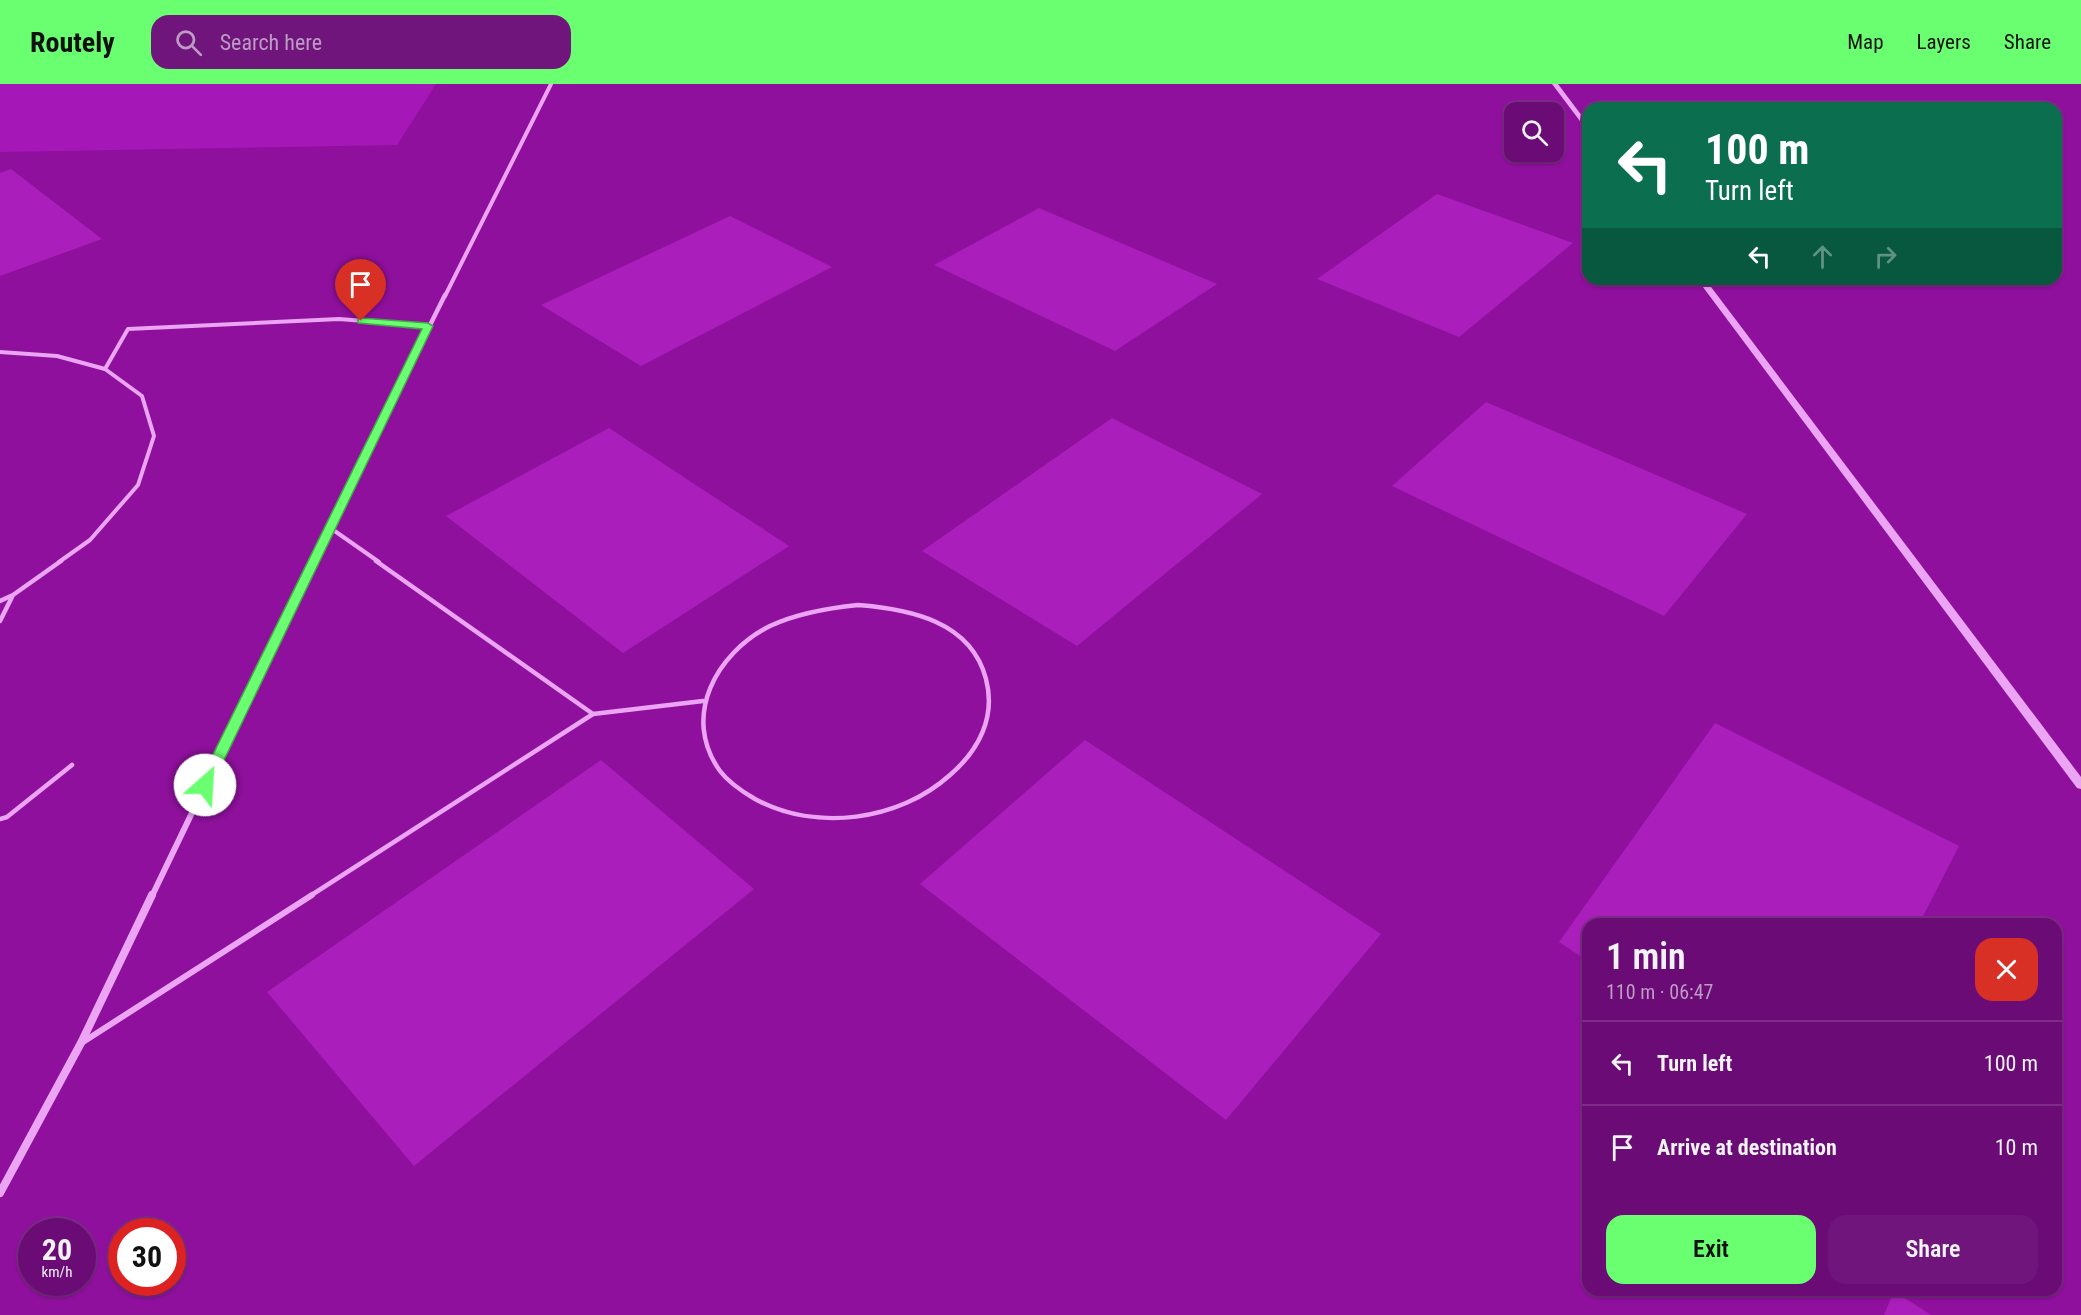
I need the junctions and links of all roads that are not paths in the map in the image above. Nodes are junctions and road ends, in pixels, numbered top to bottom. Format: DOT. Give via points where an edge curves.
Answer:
graph roads {
  1 [pos="551,84"];
  2 [pos="1555,84"];
  3 [pos="1582,120"];
  4 [pos="1706,285"];
  5 [pos="428,326"];
  6 [pos="0,352"];
  7 [pos="105,369"];
  8 [pos="329,527"];
  9 [pos="13,595"];
  10 [pos="0,601"];
  11 [pos="0,621"];
  12 [pos="703,701"];
  13 [pos="593,714"];
  14 [pos="72,765"];
  15 [pos="2081,785"];
  16 [pos="0,819"];
  17 [pos="81,1043"];
  18 [pos="0,1193"];
  1 -- 5 [label="street"];
  2 -- 3 [label="street"];
  4 -- 15 [label="street"];
  5 -- 7 [label="lane" via="339,319 128,330"];
  5 -- 8 [label="street"];
  6 -- 7 [label="lane" via="57,356"];
  7 -- 9 [label="lane" via="142,396 154,436 138,485 90,540"];
  8 -- 13 [label="lane"];
  8 -- 17 [label="street"];
  9 -- 10 [label="lane"];
  9 -- 11 [label="lane"];
  12 -- 12 [label="lane" via="701,736 717,769 747,796 789,814 839,818 888,810 932,790 971,754 986,729 991,695 982,665 962,639 943,626 897,608 858,605 817,609 778,622 744,643 718,670"];
  12 -- 13 [label="lane"];
  13 -- 17 [label="lane"];
  14 -- 16 [label="lane"];
  17 -- 18 [label="street"];
}
